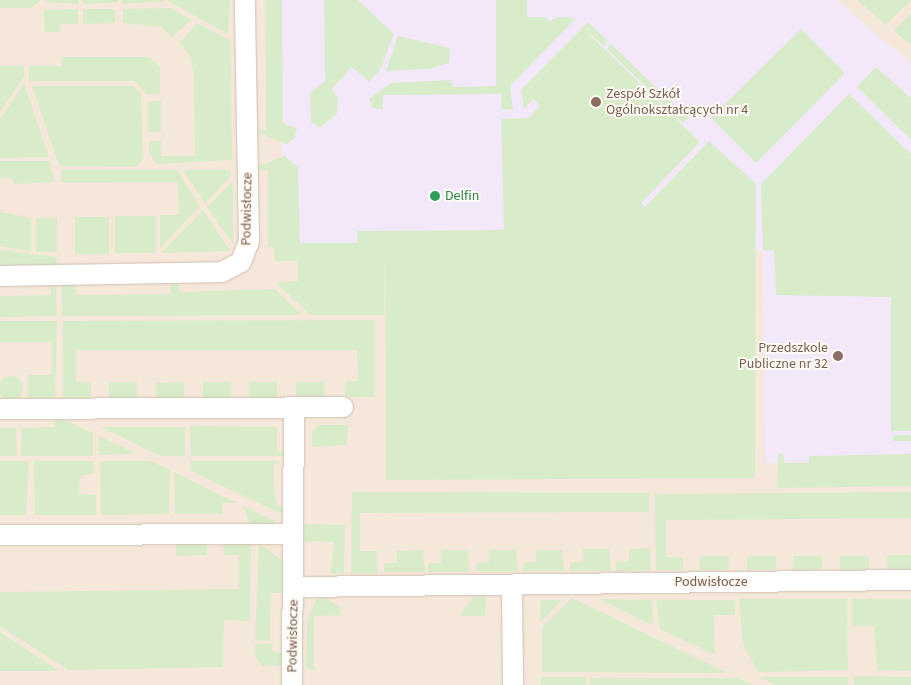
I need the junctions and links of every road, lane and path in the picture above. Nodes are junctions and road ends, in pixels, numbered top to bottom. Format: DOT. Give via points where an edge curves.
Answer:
graph roads {
  1 [pos="244,0"];
  2 [pos="0,276"];
  3 [pos="343,407"];
  4 [pos="294,408"];
  5 [pos="0,409"];
  6 [pos="293,534"];
  7 [pos="0,535"];
  8 [pos="911,580"];
  9 [pos="512,586"];
  10 [pos="293,587"];
  11 [pos="292,685"];
  12 [pos="513,685"];
  1 -- 2 [label="street, Podwisłocze" via="249,241 241,262 229,270"];
  3 -- 4 [label="street"];
  4 -- 5 [label="street"];
  4 -- 6 [label="street, Podwisłocze"];
  6 -- 7 [label="street"];
  6 -- 10 [label="street, Podwisłocze"];
  8 -- 9 [label="street, Podwisłocze" via="570,581"];
  9 -- 10 [label="street, Podwisłocze"];
  9 -- 12 [label="street"];
  10 -- 11 [label="street, Podwisłocze"];
}
